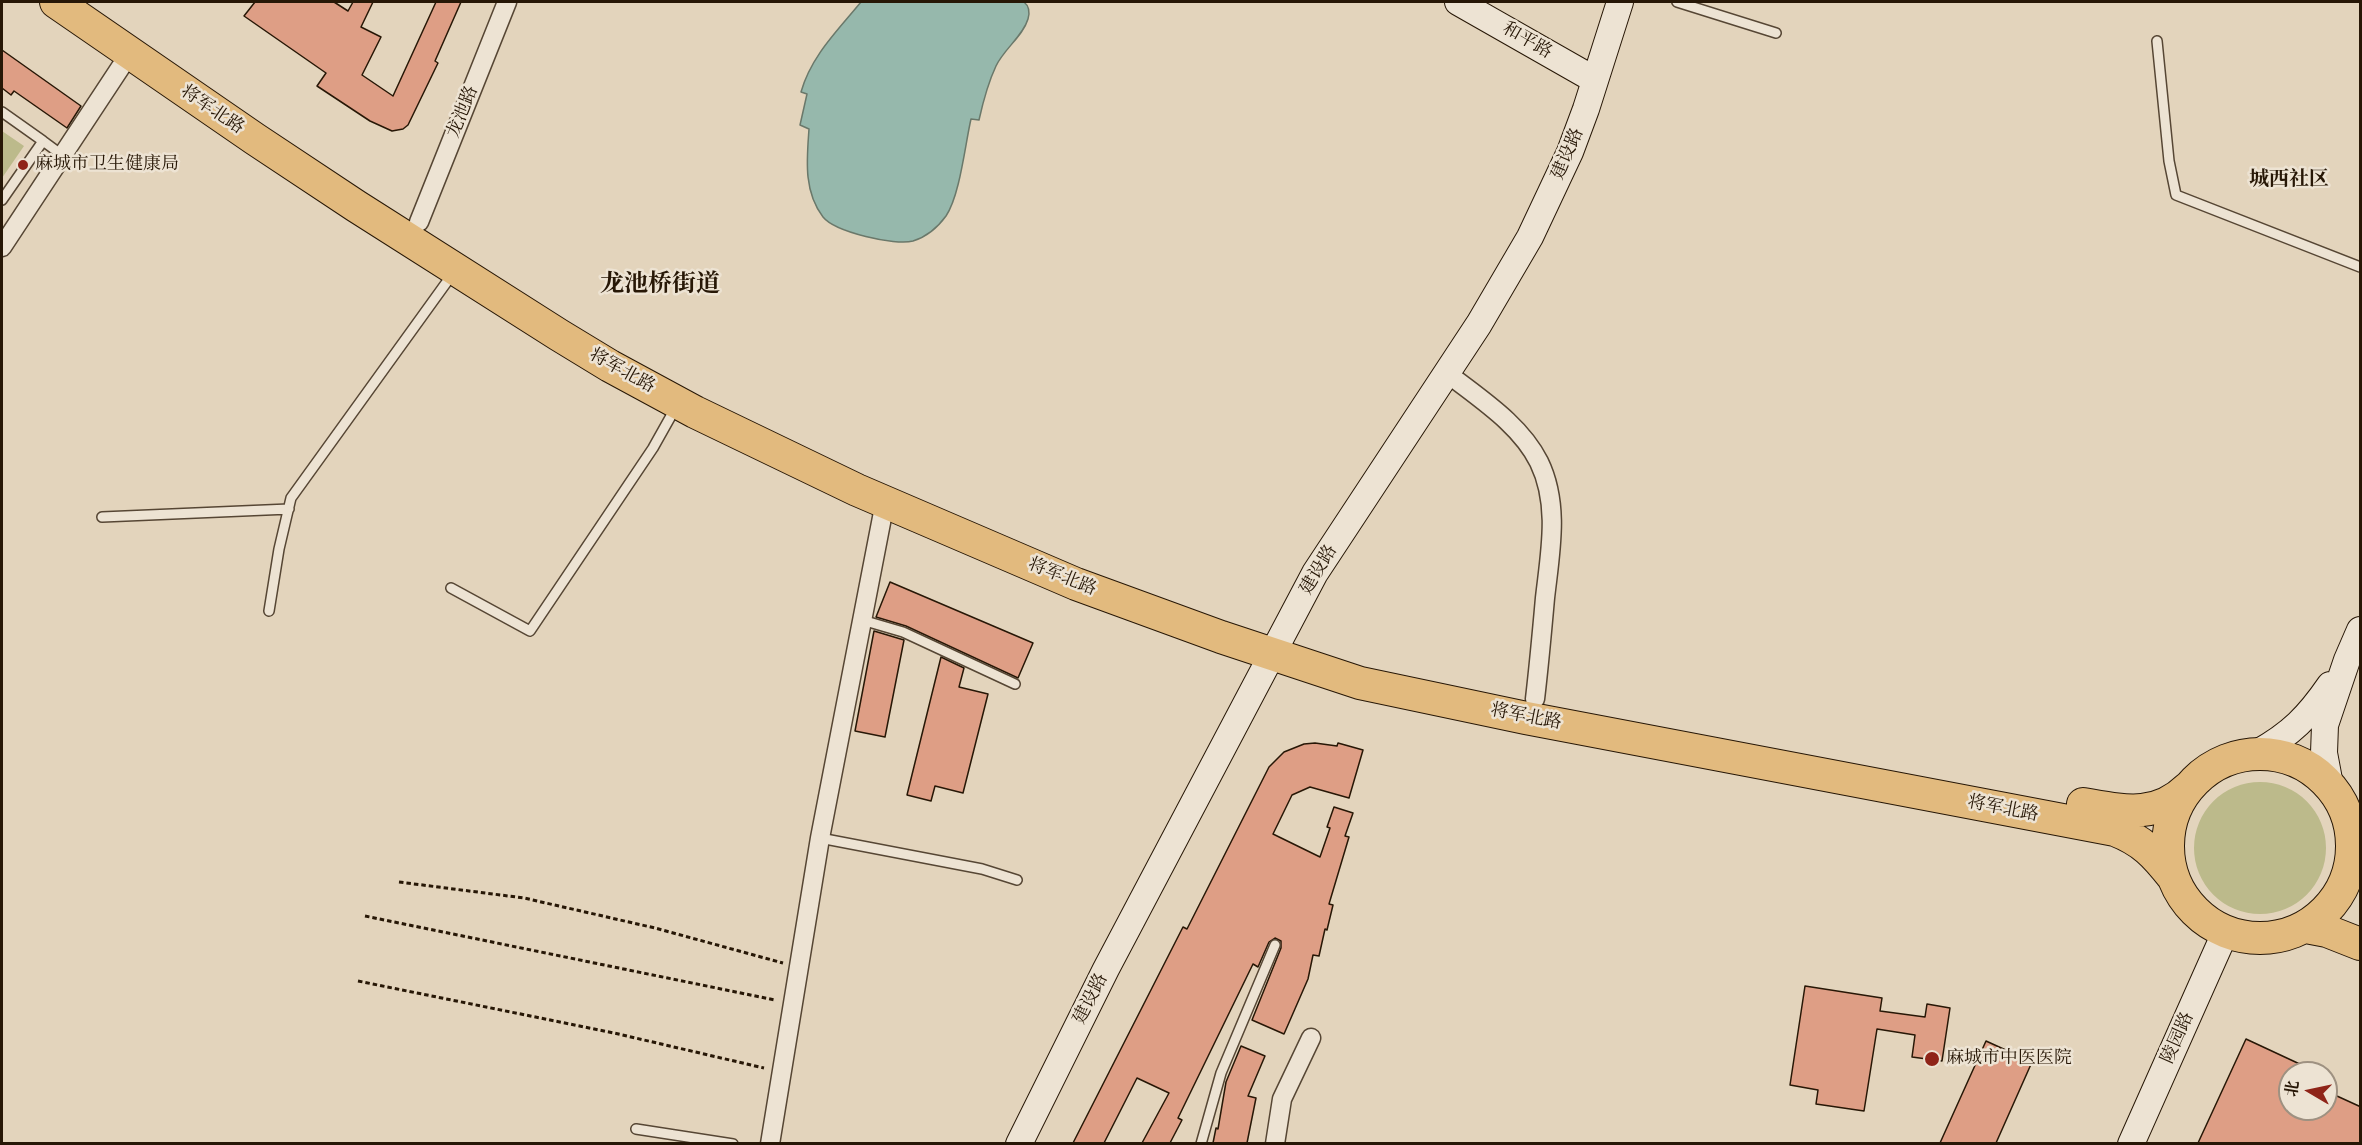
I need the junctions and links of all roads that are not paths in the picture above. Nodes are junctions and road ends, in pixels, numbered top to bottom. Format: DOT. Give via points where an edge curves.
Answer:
graph roads {
  1 [pos="56,2"];
  2 [pos="91,2"];
  3 [pos="507,2"];
  4 [pos="1458,2"];
  5 [pos="1620,2"];
  6 [pos="1677,2"];
  7 [pos="1776,33"];
  8 [pos="2157,41"];
  9 [pos="130,53"];
  10 [pos="1595,80"];
  11 [pos="2,112"];
  12 [pos="42,141"];
  13 [pos="62,155"];
  14 [pos="2,200"];
  15 [pos="419,222"];
  16 [pos="2,247"];
  17 [pos="2361,267"];
  18 [pos="456,269"];
  19 [pos="1447,374"];
  20 [pos="678,403"];
  21 [pos="885,502"];
  22 [pos="289,509"];
  23 [pos="102,517"];
  24 [pos="451,588"];
  25 [pos="269,612"];
  26 [pos="862,620"];
  27 [pos="2361,630"];
  28 [pos="1277,645"];
  29 [pos="2347,660"];
  30 [pos="1015,684"];
  31 [pos="1535,699"];
  32 [pos="2257,753"];
  33 [pos="2330,785"];
  34 [pos="2188,788"];
  35 [pos="820,838"];
  36 [pos="2173,877"];
  37 [pos="1017,880"];
  38 [pos="2354,887"];
  39 [pos="2306,927"];
  40 [pos="2226,933"];
  41 [pos="2361,944"];
  42 [pos="1275,945"];
  43 [pos="1311,1038"];
  44 [pos="636,1129"];
  45 [pos="732,1143"];
  46 [pos="770,1143"];
  47 [pos="1020,1143"];
  48 [pos="1201,1143"];
  49 [pos="1275,1143"];
  50 [pos="2131,1143"];
  1 -- 9 [label="highway, 将军北路"];
  2 -- 15 [label="highway, 将军北路"];
  3 -- 15 [label="street, 龙池路"];
  4 -- 10 [label="street, 和平路"];
  5 -- 10 [label="street, 建设路"];
  6 -- 7 [label="lane"];
  8 -- 17 [label="lane" via="2176,195"];
  9 -- 13 [label="street"];
  9 -- 18 [label="highway, 将军北路"];
  10 -- 19 [label="street, 建设路" via="1570,152 1530,237"];
  11 -- 12 [label="lane"];
  12 -- 13 [label="lane"];
  12 -- 14 [label="lane"];
  13 -- 16 [label="street"];
  15 -- 28 [label="highway, 将军北路" via="569,318 704,394 963,514"];
  18 -- 20 [label="highway, 将军北路" via="569,342"];
  18 -- 22 [label="lane" via="291,498"];
  19 -- 28 [label="street, 建设路" via="1315,573"];
  19 -- 31 [label="street" via="1516,431 1538,461 1547,486 1552,530"];
  20 -- 21 [label="highway, 将军北路"];
  20 -- 24 [label="lane" via="653,448 530,631"];
  21 -- 26 [label="street"];
  21 -- 28 [label="highway, 将军北路" via="1076,584"];
  22 -- 23 [label="lane"];
  22 -- 25 [label="lane"];
  26 -- 30 [label="lane" via="903,632"];
  26 -- 35 [label="street"];
  27 -- 29 [label="street"];
  28 -- 31 [label="highway, 将军北路"];
  28 -- 36 [label="highway, 将军北路" via="1360,683 2115,830 2153,852"];
  28 -- 47 [label="street, 建设路" via="1106,969"];
  29 -- 32 [label="street" via="2305,719 2281,740"];
  29 -- 33 [label="street" via="2325,725 2324,753"];
  31 -- 34 [label="highway, 将军北路" via="2119,811 2153,809 2171,802"];
  32 -- 33 [label="highway" via="2302,764"];
  32 -- 34 [label="highway" via="2219,763"];
  33 -- 38 [label="highway" via="2351,827"];
  34 -- 36 [label="highway" via="2169,830"];
  35 -- 37 [label="lane" via="982,869"];
  35 -- 46 [label="street"];
  36 -- 40 [label="highway" via="2199,916"];
  38 -- 39 [label="highway"];
  39 -- 40 [label="highway" via="2266,939"];
  39 -- 41 [label="highway"];
  40 -- 50 [label="street, 陵园路"];
  42 -- 48 [label="lane" via="1221,1073"];
  43 -- 49 [label="street" via="1282,1099"];
  44 -- 45 [label="lane"];
}
